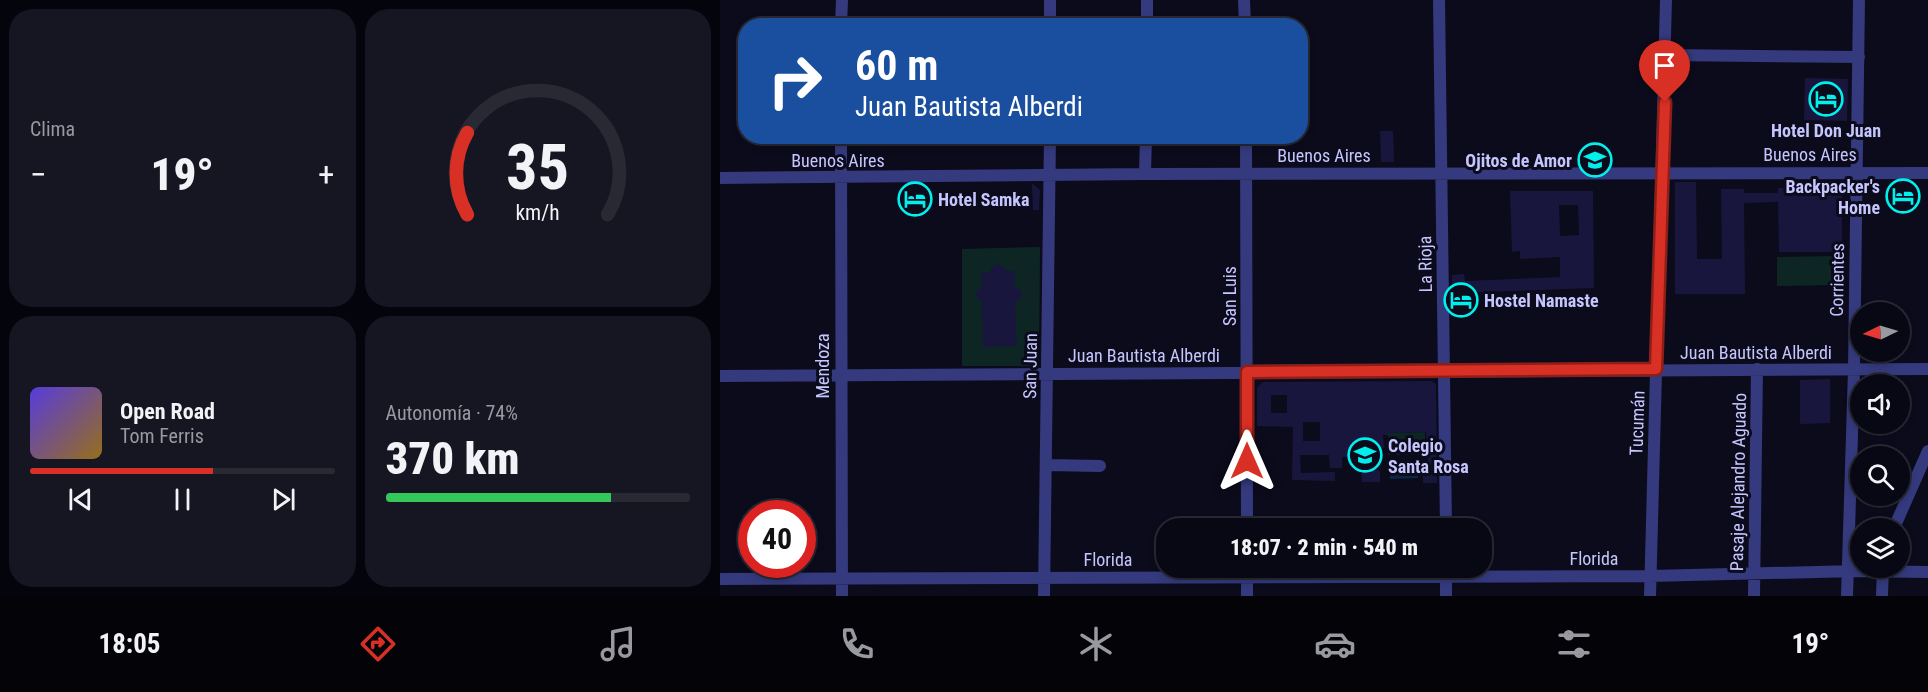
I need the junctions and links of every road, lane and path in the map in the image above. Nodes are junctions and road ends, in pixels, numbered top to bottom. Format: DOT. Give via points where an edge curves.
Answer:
graph roads {
  1 [pos="842,0"];
  2 [pos="1050,0"];
  3 [pos="1147,0"];
  4 [pos="1244,0"];
  5 [pos="1439,0"];
  6 [pos="1666,0"];
  7 [pos="1859,0"];
  8 [pos="842,18"];
  9 [pos="1050,18"];
  10 [pos="1147,18"];
  11 [pos="1245,18"];
  12 [pos="1666,55"];
  13 [pos="1859,57"];
  14 [pos="841,144"];
  15 [pos="1050,144"];
  16 [pos="1146,144"];
  17 [pos="1246,144"];
  18 [pos="1663,171"];
  19 [pos="1857,172"];
  20 [pos="1442,173"];
  21 [pos="1928,173"];
  22 [pos="1145,174"];
  23 [pos="1246,174"];
  24 [pos="1050,176"];
  25 [pos="720,178"];
  26 [pos="841,178"];
  27 [pos="1656,369"];
  28 [pos="1757,369"];
  29 [pos="1928,369"];
  30 [pos="1854,370"];
  31 [pos="1247,372"];
  32 [pos="1445,372"];
  33 [pos="1048,373"];
  34 [pos="840,375"];
  35 [pos="720,376"];
  36 [pos="1928,451"];
  37 [pos="1047,465"];
  38 [pos="1100,465"];
  39 [pos="1915,478"];
  40 [pos="1928,478"];
  41 [pos="1247,518"];
  42 [pos="1446,518"];
  43 [pos="1852,518"];
  44 [pos="1898,518"];
  45 [pos="1850,571"];
  46 [pos="1910,571"];
  47 [pos="1928,572"];
  48 [pos="1492,573"];
  49 [pos="1754,573"];
  50 [pos="1156,574"];
  51 [pos="1650,576"];
  52 [pos="1044,577"];
  53 [pos="1850,577"];
  54 [pos="842,578"];
  55 [pos="1247,578"];
  56 [pos="1446,578"];
  57 [pos="1881,578"];
  58 [pos="720,579"];
  59 [pos="842,596"];
  60 [pos="1044,596"];
  61 [pos="1247,596"];
  62 [pos="1446,596"];
  63 [pos="1650,596"];
  64 [pos="1754,596"];
  65 [pos="1847,596"];
  66 [pos="1882,596"];
  1 -- 8 [label="street"];
  2 -- 9 [label="street"];
  3 -- 10 [label="street"];
  4 -- 11 [label="street"];
  5 -- 20 [label="street, La Rioja"];
  6 -- 12 [label="street, Tucumán"];
  7 -- 13 [label="street, Corrientes"];
  12 -- 13 [label="street"];
  12 -- 18 [label="street, Tucumán"];
  13 -- 19 [label="street, Corrientes"];
  14 -- 26 [label="street, Mendoza"];
  15 -- 24 [label="street, San Juan"];
  16 -- 22 [label="street"];
  17 -- 23 [label="street, San Luis"];
  18 -- 19 [label="street, Buenos Aires"];
  18 -- 20 [label="street, Buenos Aires"];
  18 -- 27 [label="street, Tucumán"];
  19 -- 21 [label="street, Buenos Aires"];
  19 -- 30 [label="street, Corrientes"];
  20 -- 23 [label="street, Buenos Aires"];
  20 -- 32 [label="street, La Rioja"];
  22 -- 23 [label="street, Buenos Aires"];
  22 -- 24 [label="street, Buenos Aires"];
  23 -- 31 [label="street, San Luis"];
  24 -- 26 [label="street, Buenos Aires"];
  24 -- 33 [label="street, San Juan"];
  25 -- 26 [label="street, Buenos Aires"];
  26 -- 34 [label="street, Mendoza"];
  27 -- 28 [label="street, Juan Bautista Alberdi"];
  27 -- 32 [label="street, Juan Bautista Alberdi"];
  27 -- 51 [label="street, Tucumán"];
  28 -- 30 [label="street, Juan Bautista Alberdi"];
  28 -- 49 [label="street, Pasaje Alejandro Aguado"];
  29 -- 30 [label="street, Juan Bautista Alberdi"];
  30 -- 43 [label="street, Corrientes"];
  31 -- 32 [label="street, Juan Bautista Alberdi"];
  31 -- 33 [label="street, Juan Bautista Alberdi"];
  31 -- 41 [label="street, San Luis"];
  32 -- 42 [label="street, La Rioja"];
  33 -- 34 [label="street, Juan Bautista Alberdi"];
  33 -- 37 [label="street, San Juan"];
  34 -- 35 [label="street, Juan Bautista Alberdi"];
  34 -- 54 [label="street, Mendoza"];
  36 -- 39 [label="street"];
  37 -- 38 [label="street"];
  37 -- 52 [label="street, San Juan"];
  39 -- 40 [label="street"];
  39 -- 44 [label="street"];
  45 -- 49 [label="street, Florida"];
  46 -- 47 [label="street, Florida"];
  48 -- 51 [label="street, Florida"];
  49 -- 51 [label="street, Florida"];
  49 -- 64 [label="street, Pasaje Alejandro Aguado"];
  50 -- 52 [label="street, Florida"];
  51 -- 63 [label="street, Tucumán"];
  52 -- 54 [label="street, Florida"];
  52 -- 60 [label="street, San Juan"];
  53 -- 65 [label="street, Corrientes"];
  54 -- 58 [label="street, Florida"];
  54 -- 59 [label="street, Mendoza"];
  55 -- 61 [label="street"];
  56 -- 62 [label="street"];
  57 -- 66 [label="street"];
}
